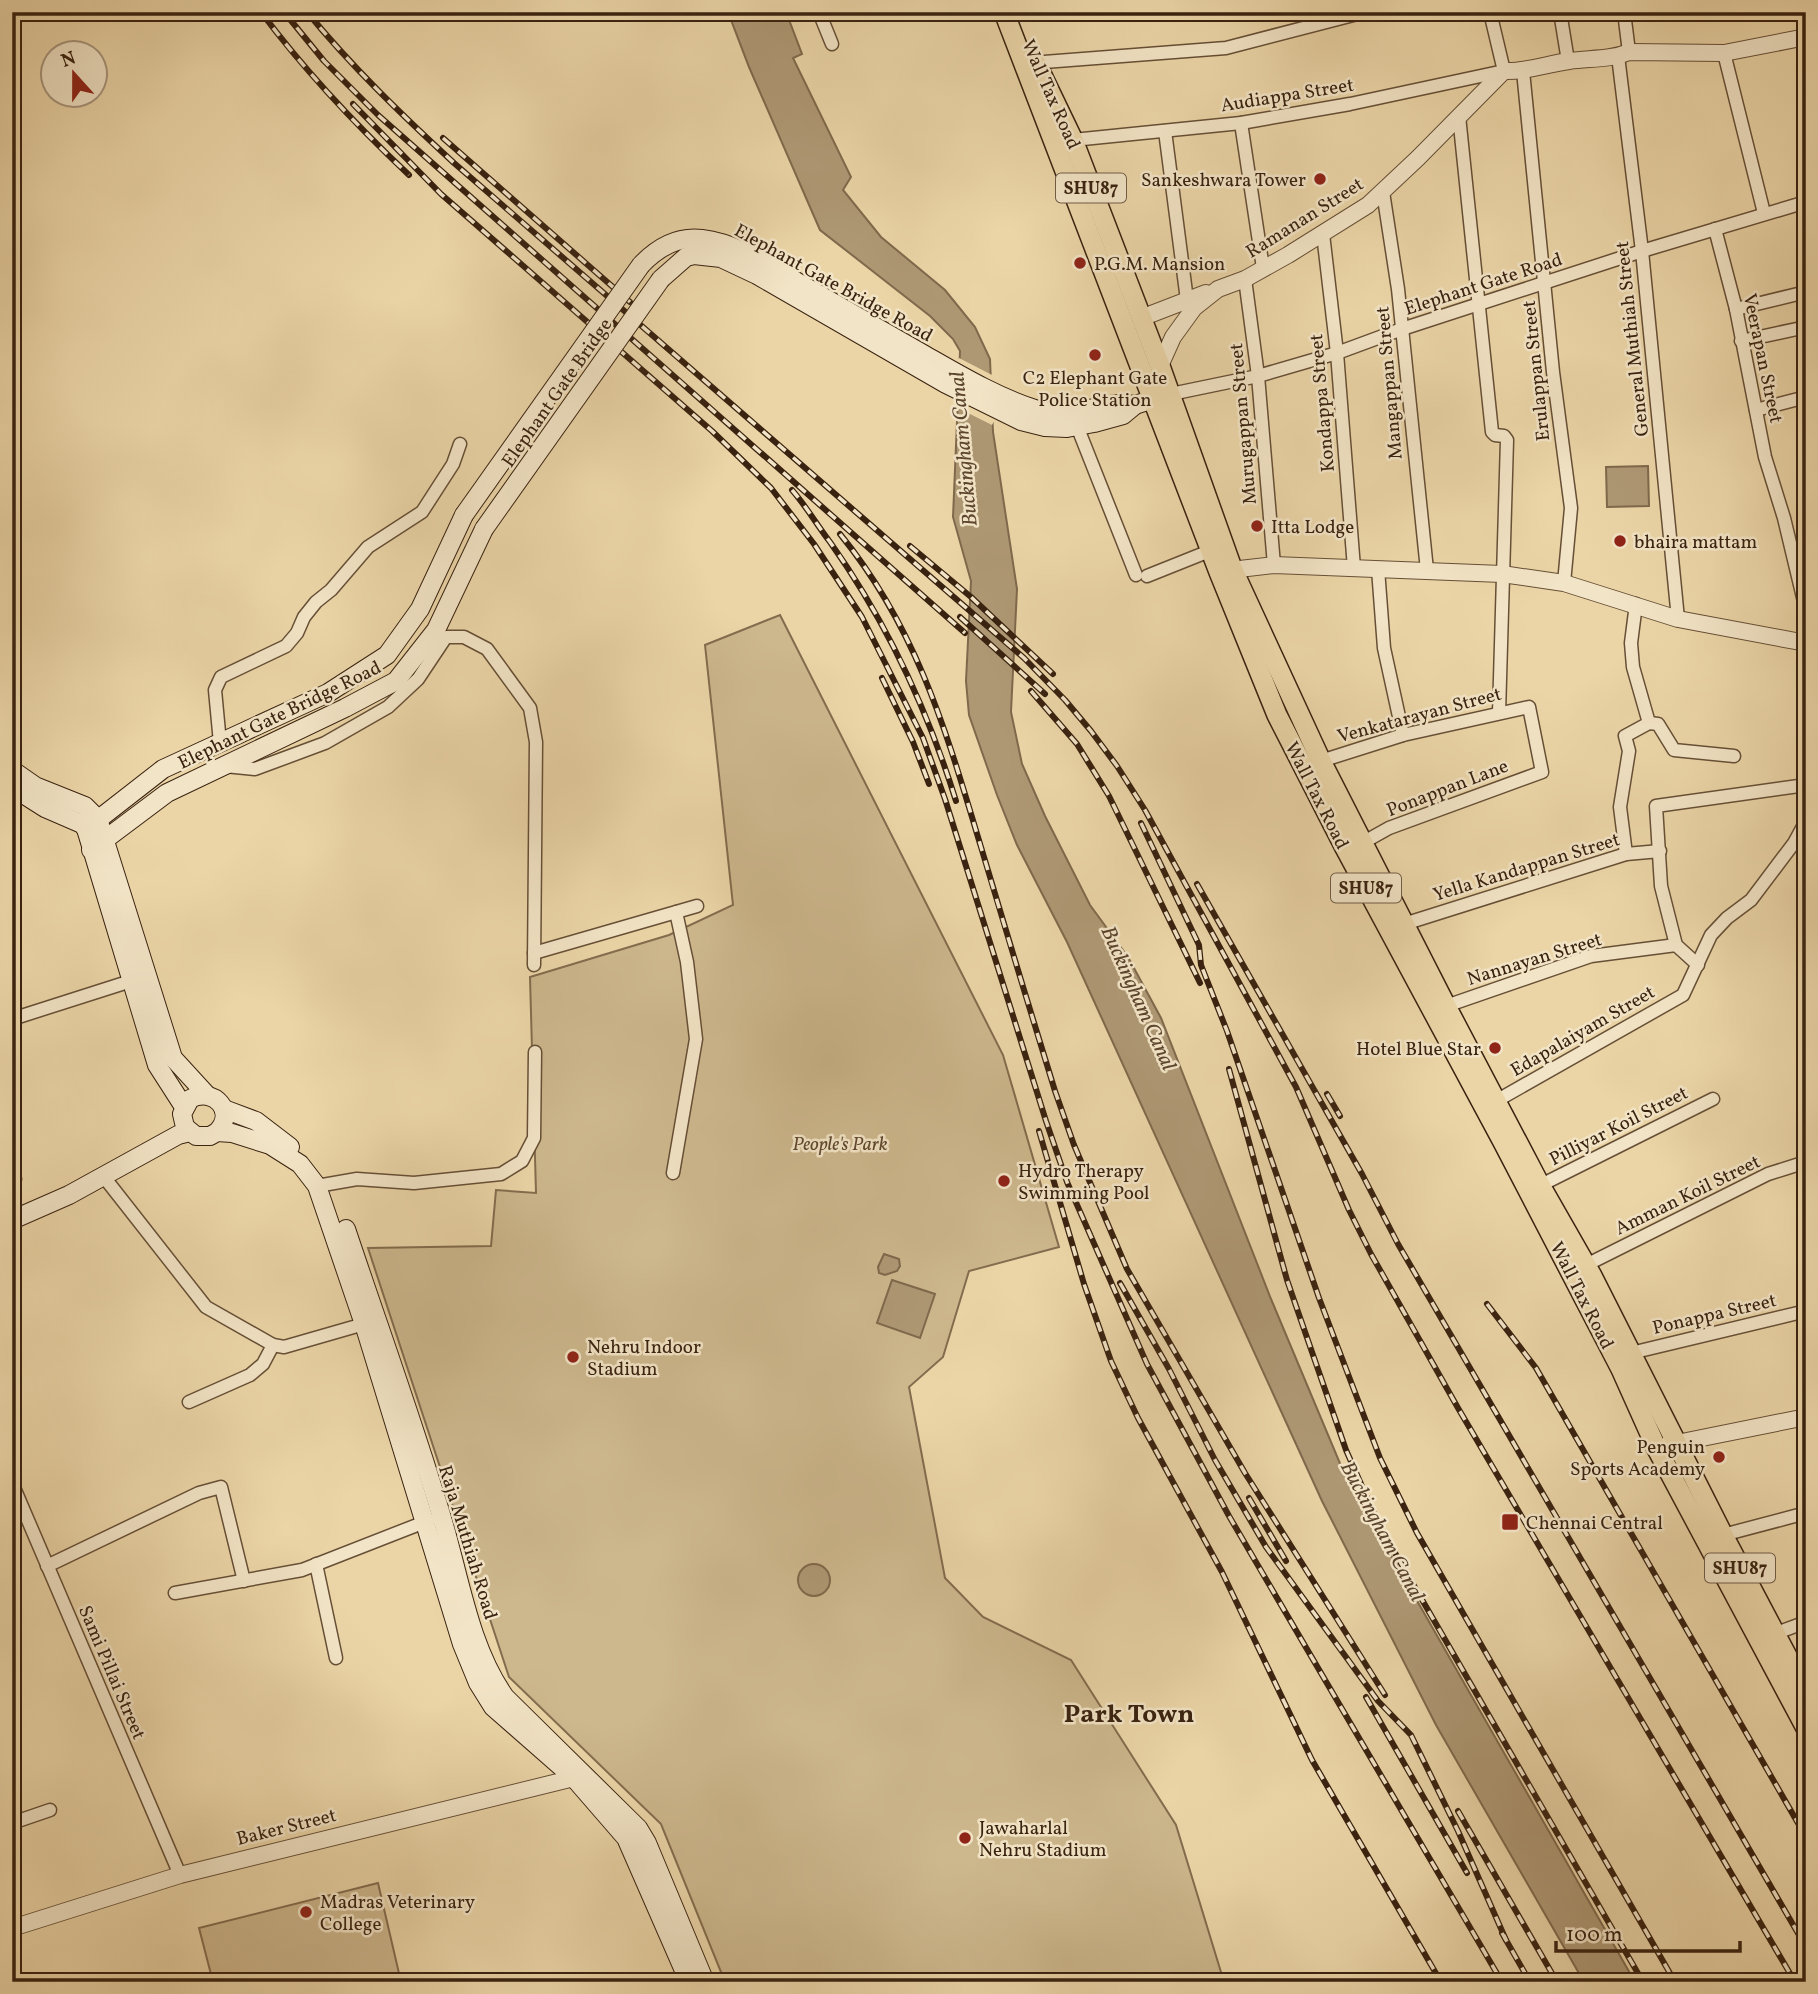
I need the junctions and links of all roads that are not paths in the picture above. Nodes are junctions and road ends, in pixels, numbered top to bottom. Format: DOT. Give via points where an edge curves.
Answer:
graph roads {
  1 [pos="819,12"];
  2 [pos="1004,12"];
  3 [pos="1017,12"];
  4 [pos="1365,12"];
  5 [pos="1490,12"];
  6 [pos="1560,12"];
  7 [pos="1624,12"];
  8 [pos="1806,37"];
  9 [pos="832,44"];
  10 [pos="1624,54"];
  11 [pos="1724,54"];
  12 [pos="1569,61"];
  13 [pos="1030,63"];
  14 [pos="1504,71"];
  15 [pos="1523,71"];
  16 [pos="1459,116"];
  17 [pos="1241,122"];
  18 [pos="1165,131"];
  19 [pos="1073,140"];
  20 [pos="1383,192"];
  21 [pos="1806,202"];
  22 [pos="1764,213"];
  23 [pos="1715,229"];
  24 [pos="1323,234"];
  25 [pos="1642,251"];
  26 [pos="641,265"];
  27 [pos="1263,268"];
  28 [pos="661,279"];
  29 [pos="1245,279"];
  30 [pos="1546,284"];
  31 [pos="1218,289"];
  32 [pos="1806,292"];
  33 [pos="1187,300"];
  34 [pos="1479,304"];
  35 [pos="1736,309"];
  36 [pos="1141,318"];
  37 [pos="1806,327"];
  38 [pos="1402,329"];
  39 [pos="1741,341"];
  40 [pos="1337,353"];
  41 [pos="1160,366"];
  42 [pos="1258,376"];
  43 [pos="949,377"];
  44 [pos="1806,397"];
  45 [pos="1153,400"];
  46 [pos="1011,408"];
  47 [pos="1756,410"];
  48 [pos="1077,426"];
  49 [pos="460,443"];
  50 [pos="464,515"];
  51 [pos="484,529"];
  52 [pos="1212,551"];
  53 [pos="1274,565"];
  54 [pos="1354,568"];
  55 [pos="1378,569"];
  56 [pos="1226,570"];
  57 [pos="1427,570"];
  58 [pos="1502,574"];
  59 [pos="1802,574"];
  60 [pos="1564,583"];
  61 [pos="1636,604"];
  62 [pos="1806,610"];
  63 [pos="1678,619"];
  64 [pos="1806,643"];
  65 [pos="1499,713"];
  66 [pos="1649,723"];
  67 [pos="1403,734"];
  68 [pos="219,743"];
  69 [pos="1734,756"];
  70 [pos="1321,761"];
  71 [pos="225,766"];
  72 [pos="1544,769"];
  73 [pos="12,770"];
  74 [pos="1806,785"];
  75 [pos="12,787"];
  76 [pos="1806,821"];
  77 [pos="92,824"];
  78 [pos="1364,842"];
  79 [pos="102,846"];
  80 [pos="1660,851"];
  81 [pos="1626,854"];
  82 [pos="697,906"];
  83 [pos="676,912"];
  84 [pos="1404,925"];
  85 [pos="1676,945"];
  86 [pos="1698,965"];
  87 [pos="131,981"];
  88 [pos="1446,1006"];
  89 [pos="12,1019"];
  90 [pos="535,1052"];
  91 [pos="205,1094"];
  92 [pos="1713,1099"];
  93 [pos="1496,1101"];
  94 [pos="184,1107"];
  95 [pos="224,1110"];
  96 [pos="190,1132"];
  97 [pos="217,1132"];
  98 [pos="1806,1162"];
  99 [pos="673,1173"];
  100 [pos="104,1177"];
  101 [pos="322,1185"];
  102 [pos="1534,1188"];
  103 [pos="12,1220"];
  104 [pos="1586,1265"];
  105 [pos="1806,1311"];
  106 [pos="364,1324"];
  107 [pos="274,1345"];
  108 [pos="1631,1353"];
  109 [pos="189,1402"];
  110 [pos="1806,1417"];
  111 [pos="1677,1443"];
  112 [pos="1656,1447"];
  113 [pos="12,1483"];
  114 [pos="1806,1513"];
  115 [pos="433,1519"];
  116 [pos="1723,1535"];
  117 [pos="316,1564"];
  118 [pos="47,1566"];
  119 [pos="244,1581"];
  120 [pos="175,1593"];
  121 [pos="1806,1622"];
  122 [pos="1774,1634"];
  123 [pos="336,1658"];
  124 [pos="1806,1692"];
  125 [pos="1806,1728"];
  126 [pos="574,1778"];
  127 [pos="50,1810"];
  128 [pos="12,1823"];
  129 [pos="632,1833"];
  130 [pos="180,1875"];
  131 [pos="12,1928"];
  132 [pos="689,1982"];
  133 [pos="705,1982"];
  1 -- 9 [label="street"];
  2 -- 13 [label="main road, Wall Tax Road / SHU87"];
  3 -- 13 [label="main road, Wall Tax Road / SHU87"];
  4 -- 13 [label="street" via="1226,48"];
  5 -- 14 [label="street"];
  6 -- 12 [label="street"];
  7 -- 10 [label="street, General Muthiah Street"];
  8 -- 11 [label="street"];
  10 -- 11 [label="street"];
  10 -- 12 [label="street"];
  10 -- 25 [label="street, General Muthiah Street"];
  11 -- 22 [label="street"];
  12 -- 15 [label="street"];
  13 -- 19 [label="main road, Wall Tax Road / SHU87"];
  13 -- 45 [label="main road, Wall Tax Road / SHU87"];
  14 -- 15 [label="street"];
  14 -- 16 [label="street, Ramanan Street"];
  14 -- 17 [label="street, Audiappa Street"];
  15 -- 30 [label="street, Erulappan Street"];
  16 -- 20 [label="street, Ramanan Street"];
  16 -- 34 [label="street"];
  17 -- 18 [label="street, Audiappa Street"];
  17 -- 27 [label="street"];
  18 -- 19 [label="street, Audiappa Street"];
  18 -- 33 [label="street"];
  19 -- 36 [label="main road, Wall Tax Road / SHU87"];
  20 -- 24 [label="street, Ramanan Street"];
  20 -- 38 [label="street, Mangappan Street"];
  21 -- 22 [label="street, Elephant Gate Road"];
  22 -- 23 [label="street, Elephant Gate Road"];
  23 -- 25 [label="street, Elephant Gate Road"];
  23 -- 35 [label="street, Veerapan Street"];
  24 -- 27 [label="street, Ramanan Street"];
  24 -- 40 [label="street, Kondappa Street"];
  25 -- 30 [label="street, Elephant Gate Road"];
  25 -- 63 [label="street, General Muthiah Street"];
  26 -- 43 [label="main road, Elephant Gate Bridge Road" via="661,247 677,241 705,239 723,244 761,262"];
  26 -- 50 [label="main road, Elephant Gate Bridge, bridge"];
  27 -- 29 [label="street, Ramanan Street"];
  28 -- 43 [label="main road, Elephant Gate Bridge Road" via="685,257 721,258"];
  28 -- 51 [label="main road, Elephant Gate Bridge, bridge"];
  29 -- 31 [label="street, Ramanan Street"];
  29 -- 42 [label="street, Murugappan Street"];
  30 -- 34 [label="street, Elephant Gate Road"];
  30 -- 60 [label="street, Erulappan Street" via="1571,508"];
  31 -- 33 [label="street"];
  31 -- 41 [label="street, Ramanan Street" via="1183,321"];
  32 -- 35 [label="street"];
  33 -- 36 [label="street"];
  34 -- 38 [label="street, Elephant Gate Road"];
  34 -- 58 [label="street" via="1492,432 1507,440"];
  35 -- 39 [label="street, Veerapan Street"];
  36 -- 41 [label="main road, Wall Tax Road / SHU87"];
  37 -- 39 [label="street"];
  38 -- 40 [label="street, Elephant Gate Road"];
  38 -- 57 [label="street, Mangappan Street"];
  39 -- 47 [label="street, Veerapan Street"];
  40 -- 42 [label="street, Elephant Gate Road"];
  40 -- 54 [label="street, Kondappa Street"];
  41 -- 45 [label="main road, Wall Tax Road / SHU87"];
  42 -- 45 [label="street, Elephant Gate Road"];
  42 -- 53 [label="street, Murugappan Street"];
  43 -- 46 [label="main road, Elephant Gate Bridge Road"];
  44 -- 47 [label="street"];
  45 -- 46 [label="main road" via="1070,414"];
  45 -- 48 [label="main road" via="1124,415"];
  45 -- 52 [label="main road, Wall Tax Road / SHU87"];
  45 -- 56 [label="main road, Wall Tax Road / SHU87"];
  46 -- 48 [label="main road" via="1045,427"];
  47 -- 59 [label="street, Veerapan Street" via="1765,457"];
  48 -- 52 [label="street" via="1141,575"];
  49 -- 68 [label="street" via="453,464 422,512 368,547 316,602 286,646 221,677 215,690"];
  50 -- 68 [label="main road, Elephant Gate Bridge Road" via="420,609 387,655 328,693"];
  51 -- 71 [label="main road, Elephant Gate Bridge Road" via="436,631 396,681"];
  52 -- 56 [label="main road, Wall Tax Road / SHU87"];
  53 -- 54 [label="street"];
  53 -- 56 [label="street"];
  54 -- 55 [label="street"];
  55 -- 57 [label="street"];
  55 -- 67 [label="street" via="1384,648"];
  56 -- 70 [label="main road, Wall Tax Road / SHU87"];
  56 -- 102 [label="main road, Wall Tax Road / SHU87" via="1277,715 1350,859"];
  57 -- 58 [label="street"];
  58 -- 60 [label="street"];
  58 -- 65 [label="street"];
  59 -- 62 [label="street, Veerapan Street"];
  60 -- 61 [label="street"];
  61 -- 63 [label="street"];
  61 -- 66 [label="street" via="1633,667"];
  63 -- 64 [label="street"];
  65 -- 67 [label="street, Venkatarayan Street"];
  65 -- 72 [label="street, Venkatarayan Street" via="1527,706"];
  66 -- 69 [label="street" via="1658,724 1674,750"];
  66 -- 81 [label="street" via="1625,736 1629,751 1620,807"];
  67 -- 70 [label="street, Venkatarayan Street"];
  68 -- 77 [label="main road, Elephant Gate Bridge Road" via="163,769"];
  70 -- 78 [label="main road, Wall Tax Road / SHU87"];
  71 -- 79 [label="main road, Elephant Gate Bridge Road" via="167,793"];
  71 -- 83 [label="street" via="255,769 326,743 388,707 418,679 446,637 464,637 487,649 530,708 536,742 534,959"];
  72 -- 78 [label="street, Ponappan Lane" via="1389,828"];
  73 -- 77 [label="main road" via="34,786 85,806"];
  74 -- 80 [label="street" via="1656,806"];
  75 -- 77 [label="main road" via="45,808"];
  76 -- 86 [label="street, Edapalaiyam Street" via="1751,900 1711,935"];
  77 -- 79 [label="main road"];
  78 -- 84 [label="main road, Wall Tax Road / SHU87"];
  79 -- 87 [label="main road"];
  79 -- 91 [label="main road" via="173,1058"];
  80 -- 81 [label="street, Yella Kandappan Street"];
  80 -- 85 [label="street" via="1661,886"];
  81 -- 84 [label="street, Yella Kandappan Street"];
  82 -- 83 [label="street"];
  83 -- 99 [label="street" via="696,1039"];
  84 -- 88 [label="main road, Wall Tax Road / SHU87"];
  85 -- 86 [label="street"];
  85 -- 88 [label="street, Nannayan Street" via="1591,956"];
  86 -- 93 [label="street, Edapalaiyam Street" via="1683,995"];
  87 -- 89 [label="street"];
  87 -- 94 [label="main road" via="157,1065"];
  88 -- 93 [label="main road, Wall Tax Road / SHU87"];
  90 -- 101 [label="street" via="534,1138 522,1161 501,1174 414,1183 357,1180"];
  91 -- 94 [label="main road" via="195,1096"];
  91 -- 95 [label="main road" via="217,1099"];
  92 -- 102 [label="street, Pilliyar Koil Street"];
  93 -- 102 [label="main road, Wall Tax Road / SHU87"];
  94 -- 96 [label="main road" via="183,1120"];
  95 -- 97 [label="main road" via="224,1122"];
  95 -- 101 [label="main road, Raja Muthiah Road" via="256,1121 303,1157"];
  96 -- 97 [label="main road" via="203,1137"];
  96 -- 100 [label="main road"];
  97 -- 101 [label="main road, Raja Muthiah Road" via="270,1145"];
  98 -- 104 [label="street, Amman Koil Street" via="1768,1174"];
  100 -- 103 [label="main road"];
  100 -- 107 [label="street" via="206,1307"];
  101 -- 106 [label="main road, Raja Muthiah Road"];
  101 -- 115 [label="main road, Raja Muthiah Road" via="336,1199"];
  102 -- 104 [label="main road, Wall Tax Road / SHU87"];
  102 -- 112 [label="main road, Wall Tax Road / SHU87"];
  104 -- 108 [label="main road, Wall Tax Road / SHU87"];
  105 -- 108 [label="street, Ponappa Street"];
  106 -- 107 [label="street" via="284,1347"];
  106 -- 115 [label="main road, Raja Muthiah Road"];
  107 -- 109 [label="street" via="250,1375"];
  108 -- 111 [label="main road, Wall Tax Road / SHU87"];
  110 -- 111 [label="street"];
  111 -- 112 [label="street"];
  111 -- 116 [label="main road, Wall Tax Road / SHU87"];
  112 -- 125 [label="main road, Wall Tax Road / SHU87"];
  113 -- 118 [label="street, Sami Pillai Street"];
  114 -- 116 [label="street"];
  115 -- 117 [label="street"];
  115 -- 126 [label="main road, Raja Muthiah Road" via="461,1644 478,1683 493,1707"];
  115 -- 129 [label="main road, Raja Muthiah Road" via="490,1676 505,1698"];
  116 -- 122 [label="main road, Wall Tax Road / SHU87"];
  117 -- 119 [label="street"];
  117 -- 123 [label="street"];
  118 -- 119 [label="street" via="220,1487"];
  118 -- 130 [label="street, Sami Pillai Street"];
  119 -- 120 [label="street"];
  121 -- 122 [label="street"];
  122 -- 124 [label="main road, Wall Tax Road / SHU87"];
  126 -- 129 [label="main road, Raja Muthiah Road"];
  126 -- 130 [label="street, Baker Street"];
  127 -- 128 [label="street"];
  129 -- 132 [label="main road, Raja Muthiah Road"];
  129 -- 133 [label="main road, Raja Muthiah Road" via="647,1843"];
  130 -- 131 [label="street, Baker Street"];
}
